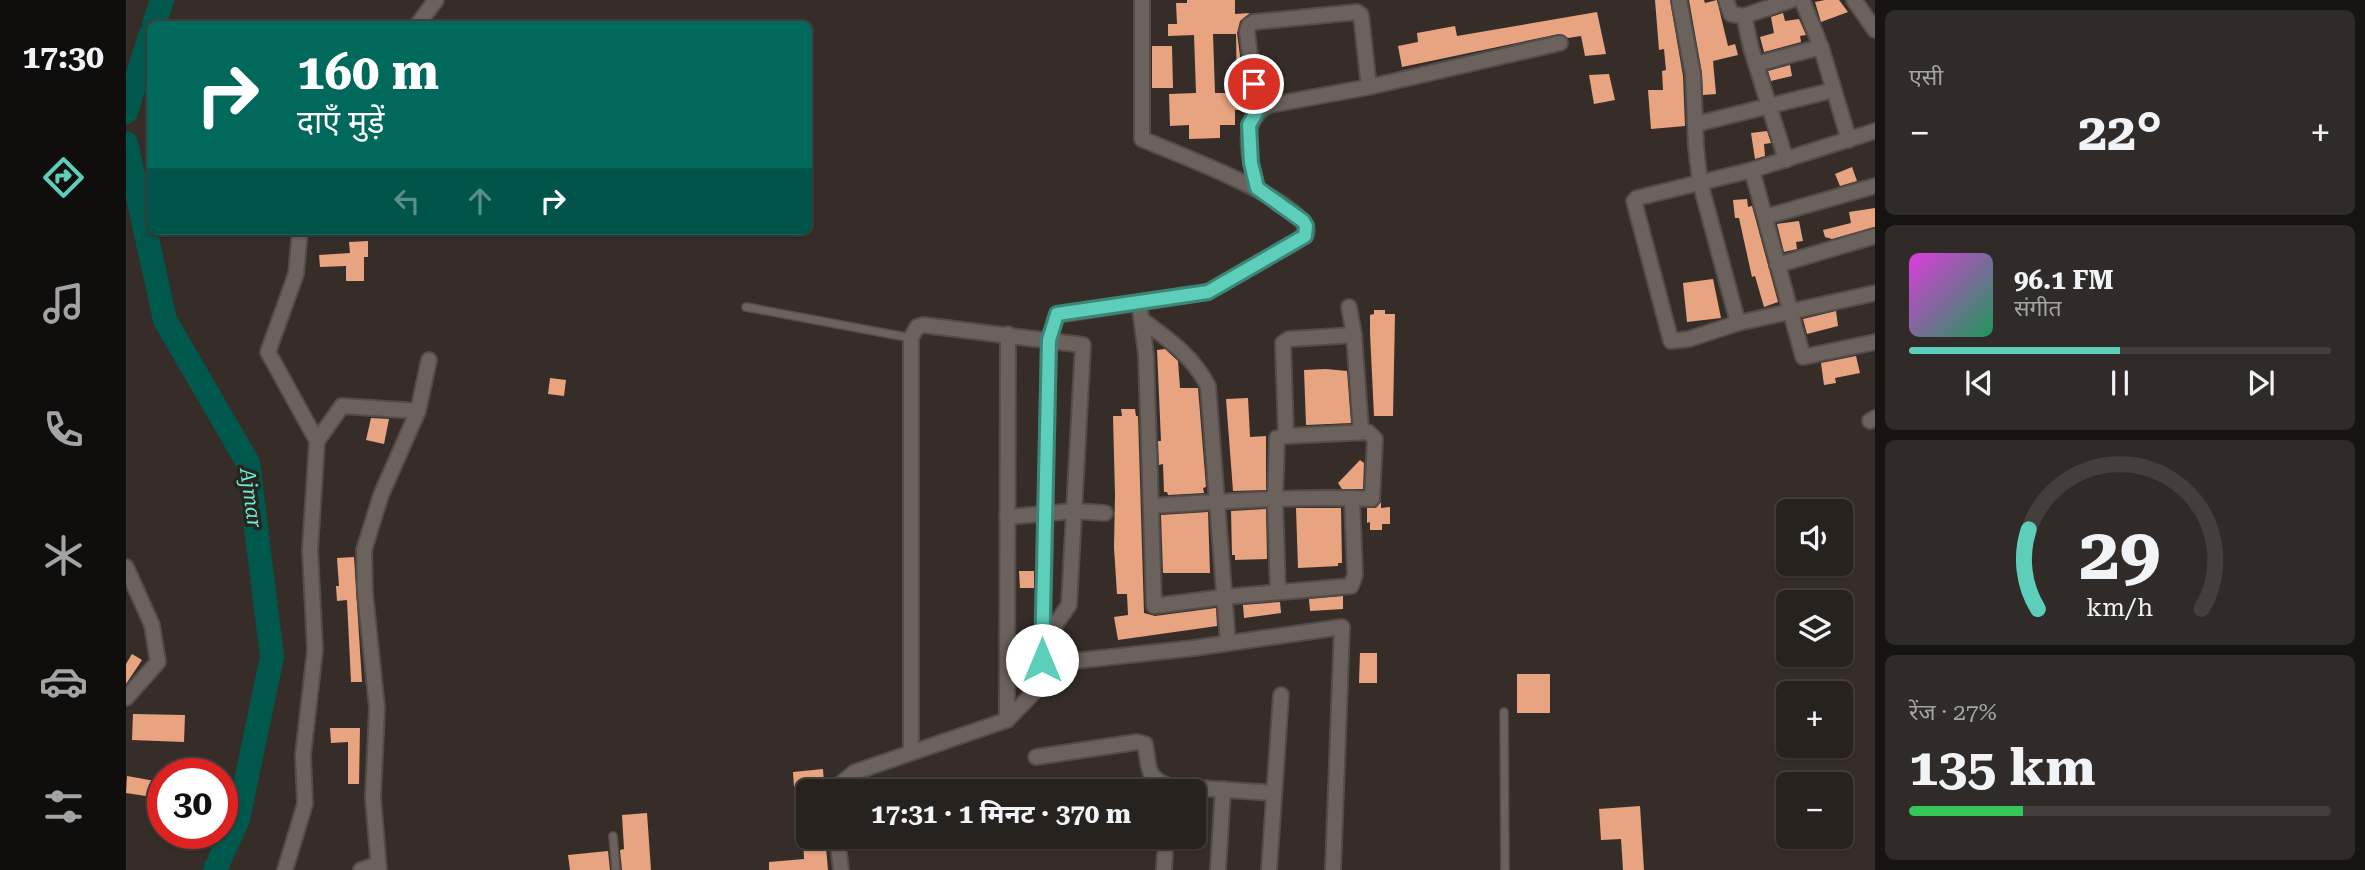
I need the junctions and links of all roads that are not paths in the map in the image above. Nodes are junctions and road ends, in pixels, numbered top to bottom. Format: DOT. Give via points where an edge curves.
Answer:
graph roads {
  1 [pos="436,0"];
  2 [pos="1142,0"];
  3 [pos="1726,0"];
  4 [pos="1791,0"];
  5 [pos="1802,0"];
  6 [pos="1854,0"];
  7 [pos="1684,1"];
  8 [pos="1772,4"];
  9 [pos="1744,16"];
  10 [pos="420,21"];
  11 [pos="1875,30"];
  12 [pos="1560,43"];
  13 [pos="1821,47"];
  14 [pos="1756,64"];
  15 [pos="1369,88"];
  16 [pos="1834,90"];
  17 [pos="1769,106"];
  18 [pos="1257,111"];
  19 [pos="1696,124"];
  20 [pos="1875,131"];
  21 [pos="1849,140"];
  22 [pos="1786,160"];
  23 [pos="1752,170"];
  24 [pos="1700,182"];
  25 [pos="1875,186"];
  26 [pos="1257,188"];
  27 [pos="1765,217"];
  28 [pos="300,235"];
  29 [pos="1875,236"];
  30 [pos="1777,265"];
  31 [pos="1875,293"];
  32 [pos="1139,302"];
  33 [pos="746,307"];
  34 [pos="1349,307"];
  35 [pos="1790,312"];
  36 [pos="1142,320"];
  37 [pos="1738,323"];
  38 [pos="1008,334"];
  39 [pos="1354,335"];
  40 [pos="911,338"];
  41 [pos="1049,340"];
  42 [pos="1875,342"];
  43 [pos="429,360"];
  44 [pos="418,411"];
  45 [pos="1361,431"];
  46 [pos="1286,436"];
  47 [pos="317,441"];
  48 [pos="1352,498"];
  49 [pos="1275,500"];
  50 [pos="1218,502"];
  51 [pos="1152,506"];
  52 [pos="1074,511"];
  53 [pos="1105,513"];
  54 [pos="1044,514"];
  55 [pos="1007,517"];
  56 [pos="126,567"];
  57 [pos="1278,592"];
  58 [pos="132,596"];
  59 [pos="1224,597"];
  60 [pos="1228,643"];
  61 [pos="1042,684"];
  62 [pos="1281,695"];
  63 [pos="126,698"];
  64 [pos="1504,712"];
  65 [pos="1007,720"];
  66 [pos="911,753"];
  67 [pos="1036,757"];
  68 [pos="847,779"];
  69 [pos="1153,779"];
  70 [pos="1206,789"];
  71 [pos="1223,789"];
  72 [pos="1274,793"];
  73 [pos="613,836"];
  74 [pos="839,849"];
  75 [pos="1165,849"];
  76 [pos="378,867"];
  77 [pos="285,870"];
  78 [pos="362,870"];
  79 [pos="616,870"];
  80 [pos="841,870"];
  81 [pos="1164,870"];
  82 [pos="1218,870"];
  83 [pos="1269,870"];
  84 [pos="1333,870"];
  85 [pos="1505,870"];
  1 -- 10 [label="street"];
  2 -- 26 [label="street" via="1142,139"];
  3 -- 9 [label="street" via="1731,14"];
  4 -- 8 [label="street"];
  5 -- 13 [label="street"];
  6 -- 11 [label="street"];
  7 -- 19 [label="street"];
  8 -- 9 [label="street"];
  9 -- 14 [label="street"];
  12 -- 15 [label="street"];
  13 -- 14 [label="street"];
  13 -- 16 [label="street"];
  14 -- 17 [label="street"];
  15 -- 18 [label="street"];
  15 -- 18 [label="street" via="1357,12 1254,22 1247,32"];
  16 -- 17 [label="street"];
  16 -- 21 [label="street"];
  17 -- 19 [label="street"];
  17 -- 22 [label="street"];
  18 -- 26 [label="street" via="1249,125"];
  19 -- 24 [label="street"];
  20 -- 21 [label="street"];
  21 -- 22 [label="street"];
  22 -- 23 [label="street"];
  23 -- 24 [label="street"];
  23 -- 27 [label="street"];
  24 -- 37 [label="street"];
  24 -- 37 [label="street" via="1634,201 1667,332 1671,341"];
  25 -- 27 [label="street"];
  26 -- 32 [label="street" via="1303,221 1305,236 1208,292"];
  27 -- 30 [label="street"];
  28 -- 47 [label="street" via="296,274 268,352"];
  29 -- 30 [label="street"];
  30 -- 35 [label="street"];
  31 -- 35 [label="street"];
  32 -- 36 [label="street"];
  32 -- 41 [label="street" via="1057,314"];
  33 -- 40 [label="lane"];
  34 -- 39 [label="street"];
  35 -- 37 [label="street"];
  35 -- 42 [label="street" via="1803,356"];
  36 -- 50 [label="street" via="1183,352 1208,386"];
  36 -- 51 [label="street"];
  38 -- 40 [label="street" via="923,325"];
  38 -- 41 [label="street"];
  38 -- 55 [label="street"];
  39 -- 45 [label="street"];
  39 -- 46 [label="street" via="1283,343"];
  40 -- 66 [label="street"];
  41 -- 52 [label="street" via="1083,345"];
  41 -- 54 [label="street"];
  43 -- 44 [label="street"];
  44 -- 47 [label="street" via="341,406"];
  44 -- 76 [label="street" via="381,495 364,550 377,708 373,797"];
  45 -- 46 [label="street"];
  45 -- 48 [label="street" via="1375,439 1373,497"];
  46 -- 49 [label="street" via="1277,439"];
  47 -- 77 [label="street" via="310,550 315,650 303,755 305,803"];
  48 -- 49 [label="street"];
  48 -- 57 [label="street" via="1355,581 1351,586"];
  49 -- 50 [label="street"];
  49 -- 57 [label="street"];
  50 -- 51 [label="street"];
  50 -- 59 [label="street"];
  51 -- 59 [label="street" via="1154,606"];
  52 -- 53 [label="street"];
  52 -- 54 [label="street"];
  52 -- 61 [label="street" via="1069,604 1048,635"];
  54 -- 55 [label="street"];
  54 -- 61 [label="street"];
  55 -- 65 [label="street"];
  56 -- 58 [label="street"];
  57 -- 59 [label="street"];
  58 -- 63 [label="street" via="152,625 158,662"];
  59 -- 60 [label="street"];
  60 -- 61 [label="street" via="1074,661"];
  60 -- 84 [label="street" via="1342,627"];
  61 -- 65 [label="street"];
  62 -- 72 [label="street"];
  64 -- 85 [label="lane"];
  65 -- 66 [label="street"];
  66 -- 68 [label="street"];
  67 -- 69 [label="street" via="1137,742 1145,744"];
  70 -- 71 [label="street"];
  71 -- 72 [label="street"];
  71 -- 82 [label="street"];
  72 -- 83 [label="street"];
  73 -- 79 [label="lane"];
  74 -- 80 [label="street"];
  75 -- 81 [label="street"];
  76 -- 78 [label="street"];
}
